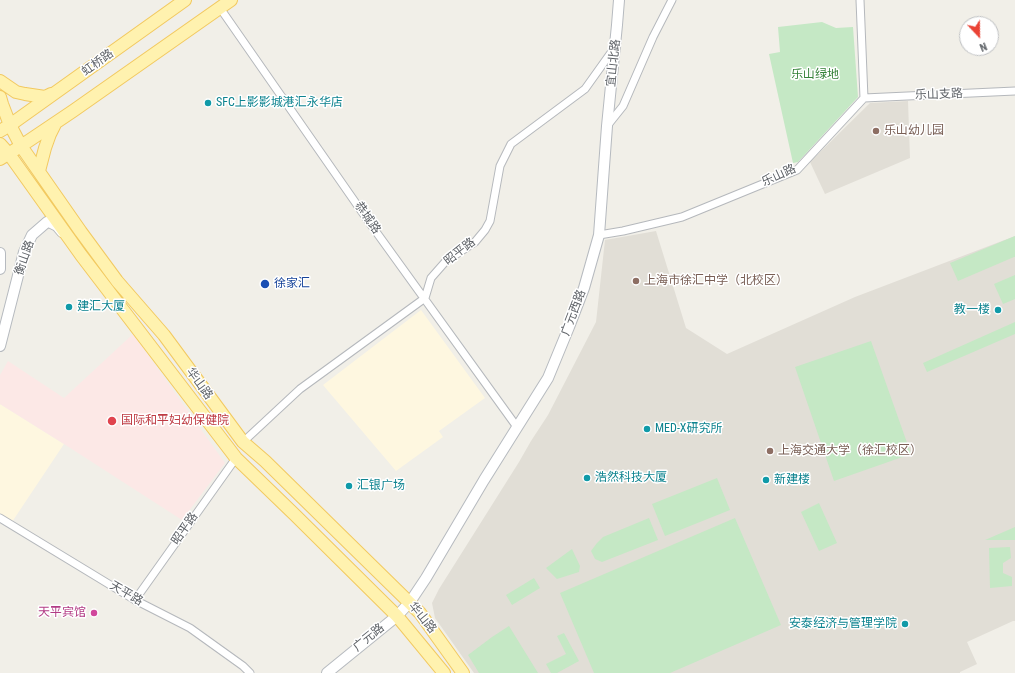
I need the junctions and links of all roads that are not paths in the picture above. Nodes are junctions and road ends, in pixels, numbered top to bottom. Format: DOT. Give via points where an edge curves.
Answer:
graph roads {
  1 [pos="185,0"];
  2 [pos="231,0"];
  3 [pos="619,0"];
  4 [pos="672,0"];
  5 [pos="860,0"];
  6 [pos="220,8"];
  7 [pos="615,46"];
  8 [pos="0,81"];
  9 [pos="56,92"];
  10 [pos="1015,92"];
  11 [pos="0,98"];
  12 [pos="864,98"];
  13 [pos="56,123"];
  14 [pos="607,126"];
  15 [pos="5,128"];
  16 [pos="0,144"];
  17 [pos="21,146"];
  18 [pos="5,156"];
  19 [pos="39,171"];
  20 [pos="598,235"];
  21 [pos="0,253"];
  22 [pos="81,255"];
  23 [pos="0,269"];
  24 [pos="425,298"];
  25 [pos="0,346"];
  26 [pos="517,427"];
  27 [pos="243,442"];
  28 [pos="236,458"];
  29 [pos="0,518"];
  30 [pos="135,600"];
  31 [pos="410,602"];
  32 [pos="397,616"];
  33 [pos="250,673"];
  34 [pos="327,673"];
  35 [pos="444,673"];
  36 [pos="462,673"];
  1 -- 9 [label="main road, 虹桥路"];
  2 -- 6 [label="main road, 虹桥路"];
  3 -- 7 [label="street, 宜山北路"];
  4 -- 14 [label="street" via="623,106"];
  5 -- 12 [label="street"];
  6 -- 13 [label="main road, 虹桥路"];
  6 -- 24 [label="street, 恭城路"];
  7 -- 14 [label="street, 宜山北路"];
  7 -- 24 [label="street, 昭平路" via="585,89 511,144 500,166 490,221 485,230 475,242 446,262 431,278"];
  8 -- 9 [label="main road" via="16,92 46,98"];
  9 -- 15 [label="main road, 虹桥路"];
  10 -- 12 [label="street, 乐山支路"];
  11 -- 15 [label="main road, 华山路"];
  12 -- 20 [label="street, 乐山路" via="797,170 682,216"];
  13 -- 17 [label="main road, 虹桥路"];
  13 -- 19 [label="main road, 虹桥路" via="44,148"];
  14 -- 20 [label="street, 广元西路"];
  15 -- 17 [label="main road, 华山路"];
  16 -- 18 [label="main road, 华山路"];
  17 -- 18 [label="main road, 虹桥路"];
  17 -- 19 [label="main road, 华山路"];
  18 -- 22 [label="main road, 华山路"];
  19 -- 27 [label="main road, 华山路" via="116,281 164,335"];
  20 -- 26 [label="street, 广元西路" via="584,288 548,378"];
  21 -- 23 [label="street, 衡山路"];
  22 -- 25 [label="street, 衡山路" via="57,226 51,223 46,222 32,235 24,252"];
  22 -- 28 [label="main road, 华山路"];
  24 -- 26 [label="street, 恭城路"];
  24 -- 27 [label="street" via="300,389"];
  26 -- 31 [label="street, 广元西路"];
  27 -- 31 [label="main road, 华山路"];
  28 -- 30 [label="street, 昭平路"];
  28 -- 32 [label="main road, 华山路"];
  29 -- 30 [label="street, 天平路"];
  30 -- 33 [label="street, 天平路" via="190,628"];
  31 -- 32 [label="street, 广元路"];
  31 -- 36 [label="main road, 华山路"];
  32 -- 34 [label="street, 广元路"];
  32 -- 35 [label="main road, 华山路"];
}
